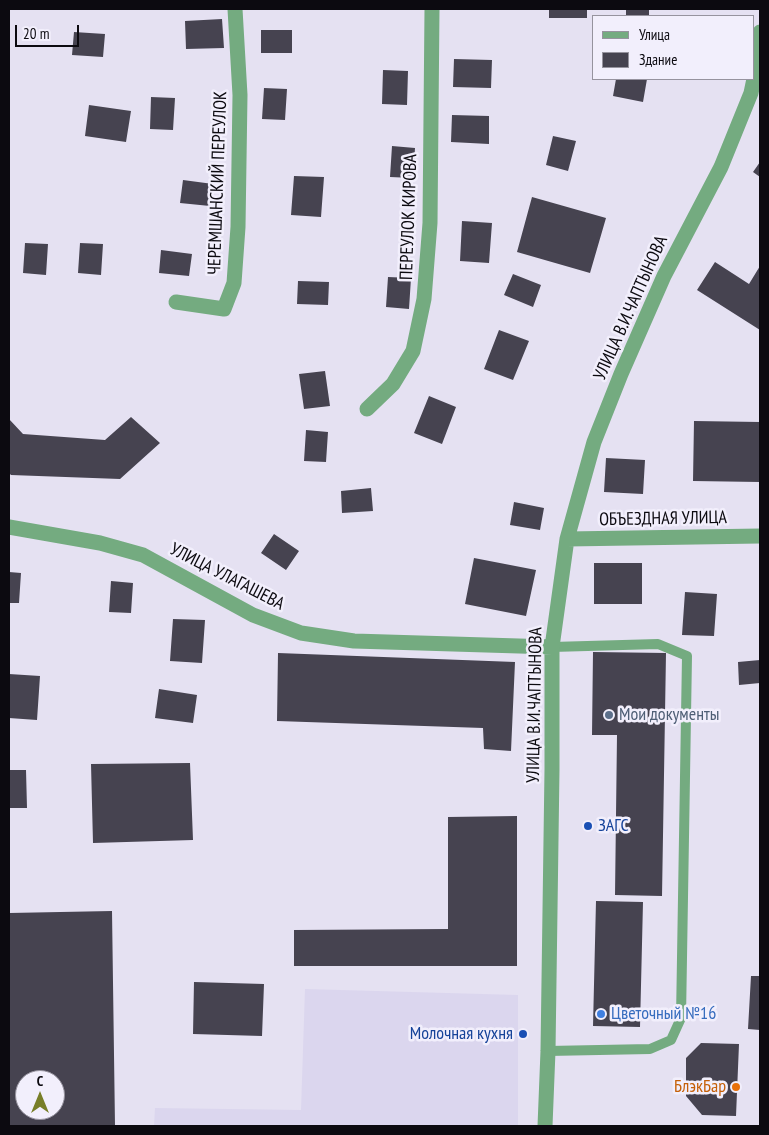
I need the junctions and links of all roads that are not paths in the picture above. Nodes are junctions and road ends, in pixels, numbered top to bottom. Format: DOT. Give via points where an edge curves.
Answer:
graph roads {
  1 [pos="235,9"];
  2 [pos="432,9"];
  3 [pos="760,32"];
  4 [pos="755,94"];
  5 [pos="176,302"];
  6 [pos="367,409"];
  7 [pos="9,528"];
  8 [pos="760,536"];
  9 [pos="567,539"];
  10 [pos="552,647"];
  11 [pos="548,1051"];
  12 [pos="545,1126"];
  1 -- 5 [label="street, ЧЕРЕМШАНСКИЙ ПЕРЕУЛОК" via="240,95 234,283 224,309"];
  2 -- 6 [label="street, ПЕРЕУЛОК КИРОВА" via="430,223 424,299 413,351 393,384"];
  3 -- 4 [label="street, УЛИЦА В.И.ЧАПТЫНОВА"];
  4 -- 9 [label="street, УЛИЦА В.И.ЧАПТЫНОВА" via="664,276 621,374 594,442"];
  7 -- 10 [label="street, УЛИЦА УЛАГАШЕВА" via="100,543 143,555 253,615 301,633 354,641"];
  8 -- 9 [label="street, ОБЪЕЗДНАЯ УЛИЦА"];
  9 -- 10 [label="street, УЛИЦА В.И.ЧАПТЫНОВА"];
  10 -- 11 [label="street, УЛИЦА В.И.ЧАПТЫНОВА"];
  10 -- 11 [label="lane" via="658,644 687,656 681,1018 671,1040 650,1049"];
  11 -- 12 [label="street, УЛИЦА В.И.ЧАПТЫНОВА"];
}
